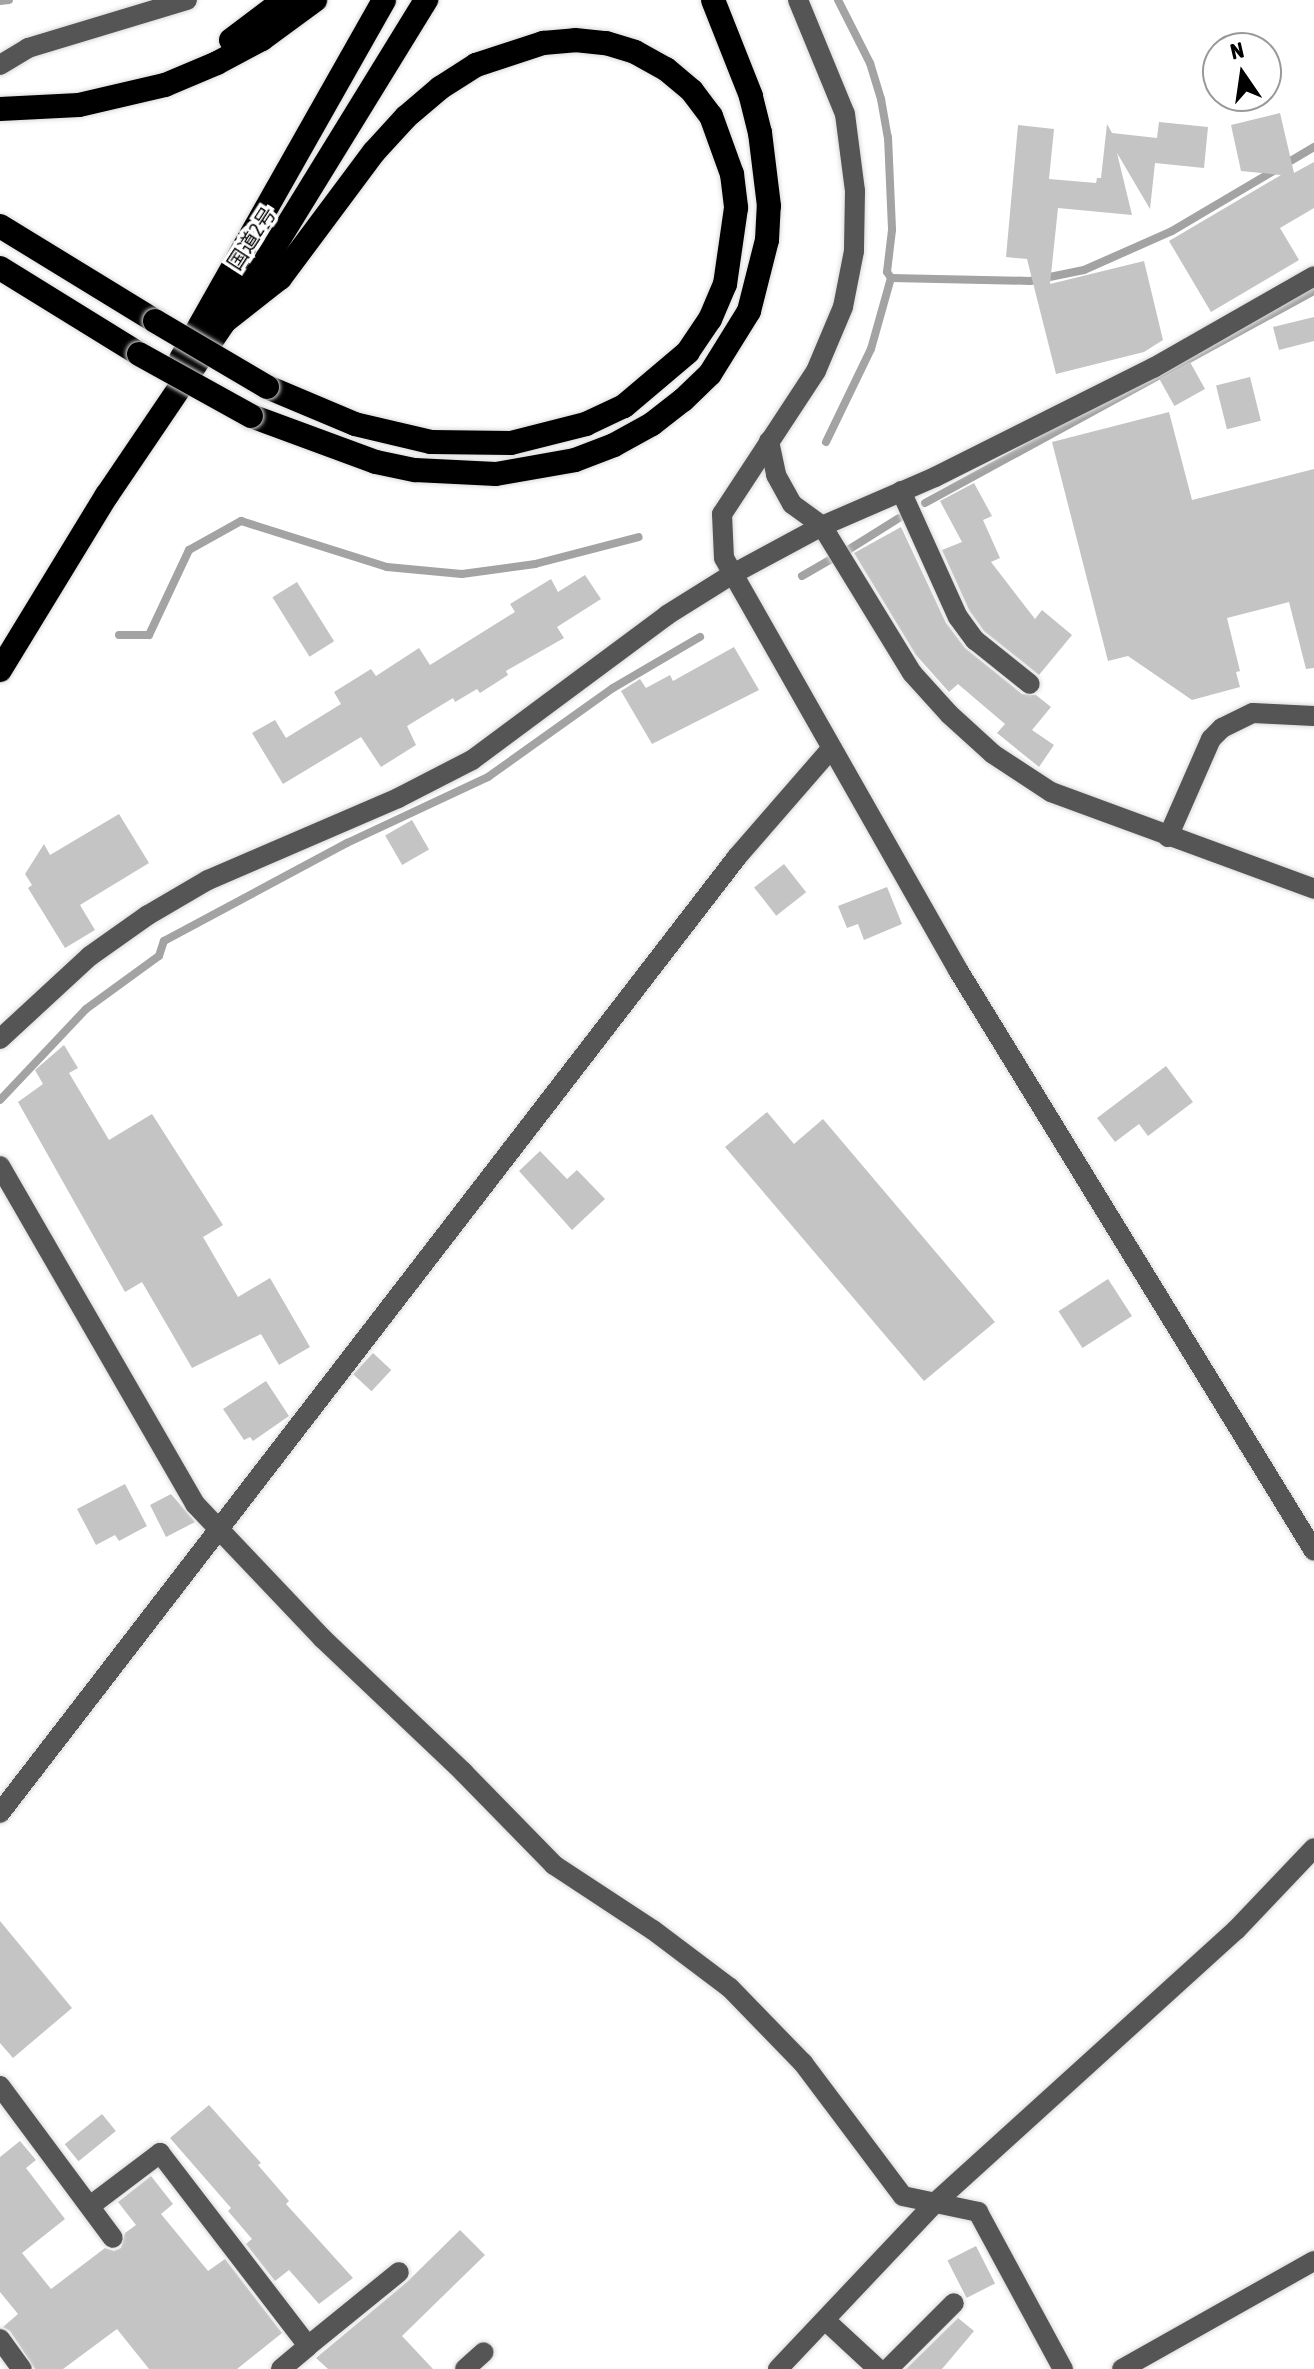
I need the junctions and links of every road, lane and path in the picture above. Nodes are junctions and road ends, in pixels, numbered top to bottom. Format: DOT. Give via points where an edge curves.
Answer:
graph roads {
  1 [pos="187,0"];
  2 [pos="284,0"];
  3 [pos="315,0"];
  4 [pos="384,0"];
  5 [pos="426,0"];
  6 [pos="713,0"];
  7 [pos="798,0"];
  8 [pos="1,61"];
  9 [pos="122,97"];
  10 [pos="0,109"];
  11 [pos="0,226"];
  12 [pos="0,268"];
  13 [pos="1314,276"];
  14 [pos="224,322"];
  15 [pos="769,441"];
  16 [pos="901,491"];
  17 [pos="107,495"];
  18 [pos="822,526"];
  19 [pos="731,575"];
  20 [pos="2,668"];
  21 [pos="1030,684"];
  22 [pos="1314,716"];
  23 [pos="831,749"];
  24 [pos="1168,837"];
  25 [pos="1314,889"];
  26 [pos="0,1039"];
  27 [pos="0,1166"];
  28 [pos="217,1528"];
  29 [pos="1314,1551"];
  30 [pos="0,1813"];
  31 [pos="1314,1848"];
  32 [pos="0,2086"];
  33 [pos="937,2201"];
  34 [pos="90,2206"];
  35 [pos="113,2238"];
  36 [pos="1314,2261"];
  37 [pos="399,2272"];
  38 [pos="954,2303"];
  39 [pos="825,2320"];
  40 [pos="0,2339"];
  41 [pos="308,2346"];
  42 [pos="484,2352"];
  43 [pos="22,2369"];
  44 [pos="281,2369"];
  45 [pos="465,2369"];
  46 [pos="778,2369"];
  47 [pos="878,2369"];
  48 [pos="888,2369"];
  49 [pos="1063,2369"];
  50 [pos="1122,2369"];
  1 -- 8 [label="street"];
  2 -- 9 [label="highway" via="202,58"];
  3 -- 9 [label="highway" via="262,39 217,63"];
  4 -- 17 [label="highway, 国道2号"];
  5 -- 14 [label="highway, 国道2号"];
  6 -- 12 [label="highway, bridge" via="760,133 769,206 760,277 744,322 710,374 652,424 575,460 496,474 442,473 376,462 251,416"];
  7 -- 15 [label="street" via="845,114 856,221 850,279 831,340"];
  9 -- 10 [label="highway"];
  11 -- 14 [label="highway, bridge" via="267,387 355,424 431,442 511,443 574,428 624,406 688,352 725,284 736,208 732,174 711,116 666,69 606,43 543,43 476,65 406,117 280,278"];
  13 -- 16 [label="street" via="1153,368"];
  14 -- 17 [label="highway, 国道2号"];
  15 -- 18 [label="street" via="776,475 792,504"];
  15 -- 19 [label="street" via="722,514 724,558"];
  16 -- 18 [label="street"];
  16 -- 21 [label="street" via="958,617 975,640"];
  17 -- 20 [label="highway, 国道2号"];
  18 -- 19 [label="street"];
  18 -- 24 [label="street" via="912,673 993,754 1051,792"];
  19 -- 23 [label="street"];
  19 -- 26 [label="street" via="667,615 472,760 208,880 148,915 90,956"];
  22 -- 24 [label="street" via="1253,713 1222,728 1211,739"];
  23 -- 28 [label="street" via="737,857"];
  23 -- 29 [label="street" via="958,970"];
  24 -- 25 [label="street"];
  27 -- 28 [label="street" via="195,1504"];
  28 -- 30 [label="street"];
  28 -- 33 [label="street" via="554,1865 730,1988 803,2063 903,2196"];
  31 -- 33 [label="street" via="1236,1930"];
  32 -- 34 [label="street"];
  33 -- 39 [label="street"];
  33 -- 49 [label="street" via="978,2212"];
  34 -- 35 [label="street"];
  34 -- 41 [label="street" via="160,2153"];
  36 -- 50 [label="street"];
  37 -- 41 [label="street"];
  38 -- 48 [label="street"];
  39 -- 46 [label="street"];
  39 -- 47 [label="street"];
  40 -- 43 [label="street"];
  41 -- 44 [label="street"];
  42 -- 45 [label="street"];
}
